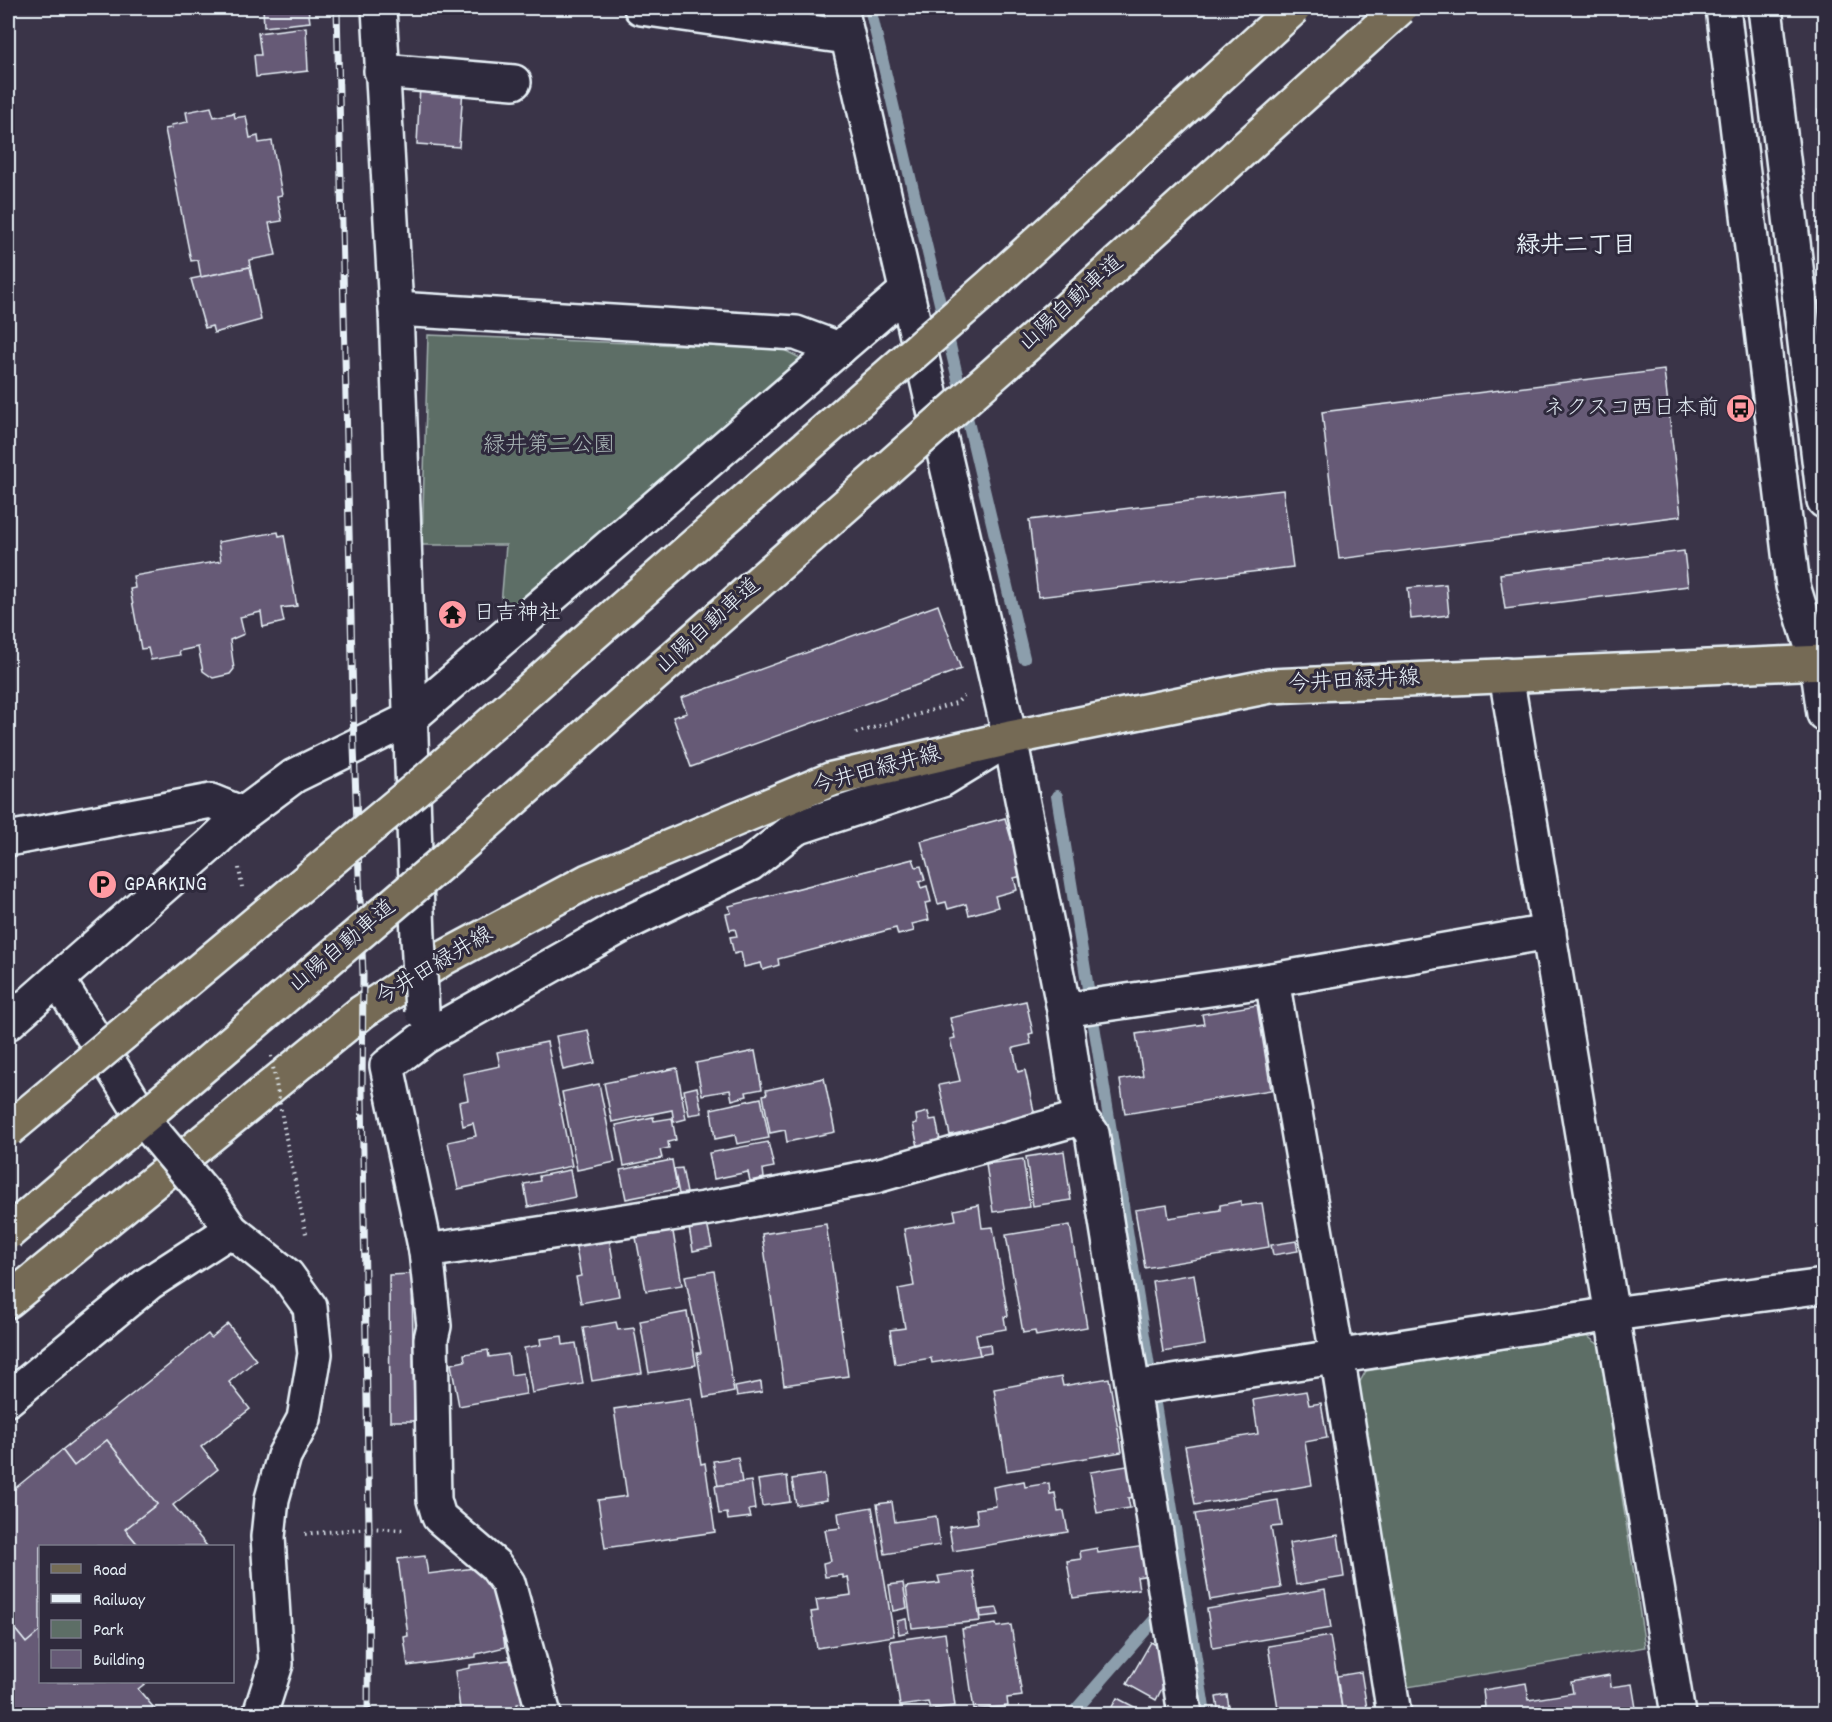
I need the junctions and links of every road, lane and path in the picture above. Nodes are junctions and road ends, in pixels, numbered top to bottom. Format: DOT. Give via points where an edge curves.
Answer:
graph roads {
  1 [pos="379,8"];
  2 [pos="641,8"];
  3 [pos="1294,8"];
  4 [pos="1400,8"];
  5 [pos="1723,8"];
  6 [pos="1765,8"];
  7 [pos="844,22"];
  8 [pos="381,70"];
  9 [pos="514,82"];
  10 [pos="905,292"];
  11 [pos="396,309"];
  12 [pos="839,349"];
  13 [pos="1824,501"];
  14 [pos="1824,630"];
  15 [pos="1821,663"];
  16 [pos="1506,675"];
  17 [pos="1824,714"];
  18 [pos="408,720"];
  19 [pos="1010,738"];
  20 [pos="243,814"];
  21 [pos="8,839"];
  22 [pos="1549,932"];
  23 [pos="58,980"];
  24 [pos="1272,980"];
  25 [pos="1064,1010"];
  26 [pos="8,1023"];
  27 [pos="424,1024"];
  28 [pos="269,1050"];
  29 [pos="1080,1118"];
  30 [pos="8,1131"];
  31 [pos="231,1230"];
  32 [pos="8,1233"];
  33 [pos="306,1234"];
  34 [pos="426,1251"];
  35 [pos="1824,1286"];
  36 [pos="8,1302"];
  37 [pos="1613,1314"];
  38 [pos="1337,1355"];
  39 [pos="1134,1388"];
  40 [pos="8,1399"];
  41 [pos="439,1517"];
  42 [pos="297,1534"];
  43 [pos="260,1714"];
  44 [pos="544,1714"];
  45 [pos="1185,1714"];
  46 [pos="1394,1714"];
  47 [pos="1678,1714"];
  1 -- 8 [label="street"];
  2 -- 7 [label="street"];
  3 -- 30 [label="main road, bridge" via="990,286 437,771"];
  4 -- 32 [label="main road, 山陽自動車道, bridge" via="1028,344 444,861"];
  5 -- 15 [label="street" via="1793,586"];
  6 -- 13 [label="street"];
  7 -- 10 [label="street"];
  8 -- 9 [label="street"];
  8 -- 11 [label="street"];
  10 -- 12 [label="street"];
  10 -- 19 [label="street"];
  11 -- 12 [label="street" via="796,333"];
  11 -- 18 [label="street"];
  12 -- 18 [label="street"];
  14 -- 15 [label="street"];
  15 -- 16 [label="main road, 今井田緑井線"];
  15 -- 17 [label="street"];
  16 -- 19 [label="main road, 今井田緑井線" via="1270,686"];
  16 -- 22 [label="street"];
  18 -- 20 [label="street" via="294,776"];
  18 -- 27 [label="street, bridge"];
  19 -- 25 [label="street"];
  19 -- 27 [label="street" via="942,780 796,828 750,864"];
  19 -- 36 [label="main road, 今井田緑井線" via="832,779 588,881 444,957 362,1012"];
  20 -- 21 [label="street" via="211,801"];
  20 -- 23 [label="street"];
  22 -- 24 [label="street"];
  22 -- 37 [label="street"];
  23 -- 26 [label="street"];
  23 -- 31 [label="street, bridge" via="150,1128"];
  24 -- 25 [label="street"];
  24 -- 38 [label="street"];
  25 -- 29 [label="street"];
  27 -- 34 [label="street" via="387,1066"];
  28 -- 33 [label="path, bridge"];
  29 -- 34 [label="street" via="876,1176 704,1209"];
  29 -- 39 [label="street" via="1092,1133"];
  31 -- 40 [label="street" via="149,1283"];
  31 -- 43 [label="street" via="287,1275 310,1307 315,1354 304,1419 284,1456 272,1499 268,1537 276,1664"];
  34 -- 41 [label="street" via="434,1326 434,1500"];
  35 -- 37 [label="street"];
  37 -- 38 [label="street"];
  37 -- 47 [label="street"];
  38 -- 39 [label="street"];
  38 -- 46 [label="street"];
  39 -- 45 [label="street"];
  41 -- 42 [label="path" via="405,1530 369,1528"];
  41 -- 44 [label="street" via="495,1565 508,1583"];
}
